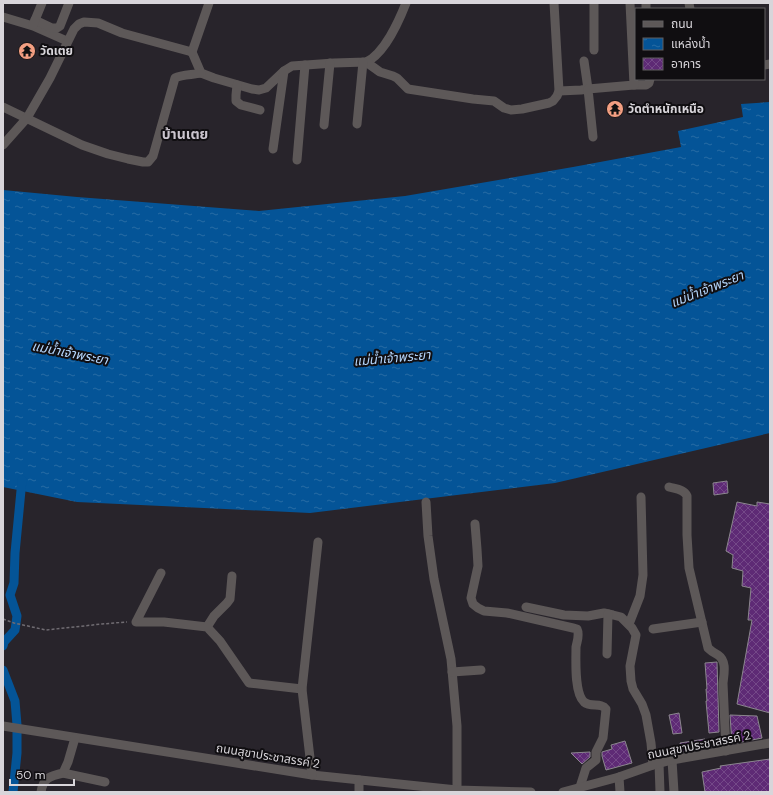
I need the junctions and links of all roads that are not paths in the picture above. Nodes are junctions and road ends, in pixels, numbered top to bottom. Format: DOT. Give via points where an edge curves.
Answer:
graph roads {
  1 [pos="42,3"];
  2 [pos="69,3"];
  3 [pos="209,3"];
  4 [pos="406,3"];
  5 [pos="554,3"];
  6 [pos="594,3"];
  7 [pos="630,3"];
  8 [pos="3,18"];
  9 [pos="34,23"];
  10 [pos="67,41"];
  11 [pos="594,50"];
  12 [pos="192,52"];
  13 [pos="635,58"];
  14 [pos="584,61"];
  15 [pos="365,62"];
  16 [pos="330,63"];
  17 [pos="305,65"];
  18 [pos="284,71"];
  19 [pos="201,73"];
  20 [pos="650,80"];
  21 [pos="237,85"];
  22 [pos="634,85"];
  23 [pos="588,89"];
  24 [pos="559,91"];
  25 [pos="3,107"];
  26 [pos="260,110"];
  27 [pos="27,118"];
  28 [pos="357,124"];
  29 [pos="324,125"];
  30 [pos="594,137"];
  31 [pos="3,145"];
  32 [pos="273,149"];
  33 [pos="297,160"];
  34 [pos="669,487"];
  35 [pos="641,497"];
  36 [pos="426,502"];
  37 [pos="475,524"];
  38 [pos="318,542"];
  39 [pos="161,573"];
  40 [pos="232,576"];
  41 [pos="526,607"];
  42 [pos="608,614"];
  43 [pos="702,622"];
  44 [pos="628,624"];
  45 [pos="207,627"];
  46 [pos="653,629"];
  47 [pos="607,654"];
  48 [pos="481,670"];
  49 [pos="452,672"];
  50 [pos="302,689"];
  51 [pos="7,727"];
  52 [pos="75,738"];
  53 [pos="770,743"];
  54 [pos="726,751"];
  55 [pos="672,760"];
  56 [pos="656,764"];
  57 [pos="63,773"];
  58 [pos="312,775"];
  59 [pos="619,777"];
  60 [pos="359,780"];
  61 [pos="105,782"];
  62 [pos="580,787"];
  63 [pos="403,788"];
  64 [pos="457,791"];
  65 [pos="41,792"];
  66 [pos="359,792"];
  67 [pos="531,792"];
  68 [pos="563,792"];
  69 [pos="620,792"];
  70 [pos="660,792"];
  71 [pos="674,792"];
  1 -- 9 [label="street"];
  2 -- 9 [label="street" via="57,28"];
  3 -- 12 [label="street"];
  4 -- 15 [label="street" via="387,41 376,56"];
  5 -- 24 [label="street"];
  6 -- 11 [label="street"];
  7 -- 13 [label="street"];
  8 -- 9 [label="street"];
  9 -- 10 [label="street"];
  10 -- 12 [label="street" via="79,24 98,23 122,33"];
  10 -- 27 [label="street"];
  12 -- 19 [label="street"];
  13 -- 22 [label="street"];
  14 -- 23 [label="street"];
  15 -- 16 [label="street"];
  15 -- 24 [label="street" via="380,72 397,78 408,89 494,101 511,110 548,103 553,101"];
  15 -- 28 [label="street"];
  16 -- 17 [label="street"];
  16 -- 29 [label="street"];
  17 -- 18 [label="street" via="292,66"];
  17 -- 33 [label="street"];
  18 -- 21 [label="street" via="266,88 260,90"];
  18 -- 32 [label="street"];
  19 -- 21 [label="street"];
  19 -- 27 [label="street" via="175,78 153,156 148,162 128,159 82,145"];
  20 -- 22 [label="street" via="646,85"];
  21 -- 26 [label="street" via="236,101"];
  22 -- 23 [label="street"];
  23 -- 24 [label="street"];
  23 -- 30 [label="street"];
  25 -- 27 [label="street"];
  27 -- 31 [label="street"];
  34 -- 43 [label="street" via="681,490 687,496 689,568"];
  35 -- 44 [label="street" via="643,574 640,596"];
  36 -- 49 [label="street" via="434,579"];
  37 -- 62 [label="street" via="478,566 473,604 484,610 577,629 579,633 576,646 576,681 580,694 586,703 601,705 606,709 603,738 596,752 596,760 586,768"];
  38 -- 50 [label="street"];
  39 -- 45 [label="street" via="136,622"];
  40 -- 45 [label="street" via="230,599"];
  41 -- 42 [label="street" via="564,615"];
  42 -- 44 [label="street" via="621,617"];
  42 -- 47 [label="street"];
  43 -- 46 [label="street"];
  43 -- 54 [label="street" via="708,648 724,661"];
  44 -- 56 [label="street" via="636,635 630,681 646,715"];
  45 -- 50 [label="street" via="249,683"];
  48 -- 49 [label="street"];
  49 -- 64 [label="street" via="457,726"];
  50 -- 58 [label="street"];
  51 -- 52 [label="street, ถนนสุขาประชาสรรค์ 2"];
  52 -- 57 [label="street"];
  52 -- 58 [label="street, ถนนสุขาประชาสรรค์ 2"];
  53 -- 54 [label="street, ถนนสุขาประชาสรรค์ 2"];
  54 -- 55 [label="street, ถนนสุขาประชาสรรค์ 2"];
  55 -- 56 [label="street, ถนนสุขาประชาสรรค์ 2"];
  55 -- 71 [label="street"];
  56 -- 59 [label="street, ถนนสุขาประชาสรรค์ 2"];
  56 -- 70 [label="street"];
  57 -- 61 [label="street"];
  57 -- 65 [label="street" via="51,776 45,781"];
  58 -- 60 [label="street, ถนนสุขาประชาสรรค์ 2"];
  59 -- 62 [label="street, ถนนสุขาประชาสรรค์ 2"];
  59 -- 69 [label="street"];
  60 -- 63 [label="street, ถนนสุขาประชาสรรค์ 2"];
  60 -- 66 [label="street"];
  62 -- 68 [label="street, ถนนสุขาประชาสรรค์ 2"];
  63 -- 64 [label="street, ถนนสุขาประชาสรรค์ 2"];
  64 -- 67 [label="street, ถนนสุขาประชาสรรค์ 2"];
}
